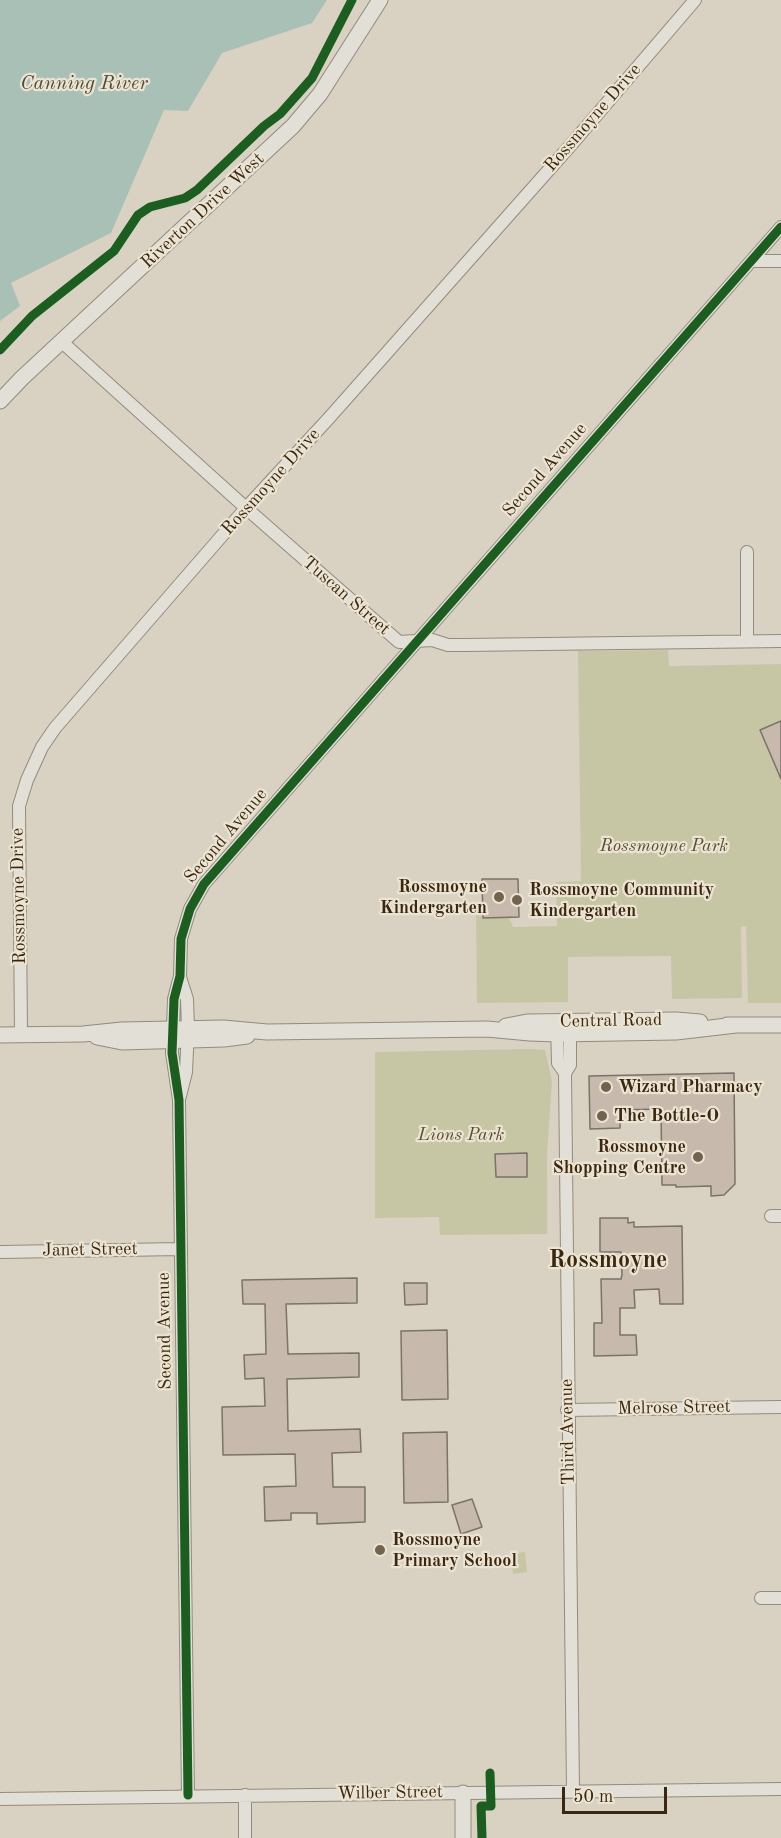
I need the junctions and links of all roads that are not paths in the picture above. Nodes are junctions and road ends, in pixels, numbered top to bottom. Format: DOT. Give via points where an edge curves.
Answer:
graph roads {
  1 [pos="381,0"];
  2 [pos="695,0"];
  3 [pos="781,227"];
  4 [pos="752,261"];
  5 [pos="781,261"];
  6 [pos="62,342"];
  7 [pos="0,401"];
  8 [pos="246,508"];
  9 [pos="747,552"];
  10 [pos="417,641"];
  11 [pos="747,641"];
  12 [pos="781,641"];
  13 [pos="781,1025"];
  14 [pos="563,1028"];
  15 [pos="180,1034"];
  16 [pos="0,1035"];
  17 [pos="21,1035"];
  18 [pos="180,1249"];
  19 [pos="0,1252"];
  20 [pos="781,1407"];
  21 [pos="567,1410"];
  22 [pos="761,1598"];
  23 [pos="781,1598"];
  24 [pos="781,1789"];
  25 [pos="573,1791"];
  26 [pos="463,1793"];
  27 [pos="188,1795"];
  28 [pos="245,1795"];
  29 [pos="0,1799"];
  30 [pos="245,1838"];
  31 [pos="463,1838"];
  1 -- 6 [label="street, Riverton Drive West" via="320,94 293,126"];
  2 -- 8 [label="street, Rossmoyne Drive" via="353,392"];
  3 -- 4 [label="street, Second Avenue"];
  4 -- 5 [label="street"];
  4 -- 10 [label="street, Second Avenue"];
  6 -- 7 [label="street, Riverton Drive West"];
  6 -- 8 [label="street, Tuscan Street"];
  8 -- 10 [label="street, Tuscan Street" via="399,642"];
  8 -- 17 [label="street, Rossmoyne Drive" via="55,728 27,780 19,806"];
  9 -- 11 [label="street"];
  10 -- 11 [label="street, Tuscan Street" via="464,645"];
  10 -- 15 [label="street, Second Avenue" via="204,884 189,909 181,939 180,976 174,999"];
  11 -- 12 [label="street, Tuscan Street"];
  13 -- 14 [label="street, Central Road" via="676,1020"];
  14 -- 15 [label="street, Central Road" via="527,1022 487,1029 267,1032 224,1039"];
  14 -- 21 [label="street, Third Avenue" via="570,1065 564,1074"];
  15 -- 17 [label="street, Central Road" via="122,1042 83,1034"];
  15 -- 18 [label="street, Second Avenue" via="186,1072 178,1100"];
  16 -- 17 [label="street, Central Road"];
  18 -- 19 [label="street, Janet Street"];
  18 -- 27 [label="street, Second Avenue"];
  20 -- 21 [label="street, Melrose Street"];
  21 -- 25 [label="street, Third Avenue"];
  22 -- 23 [label="street"];
  24 -- 25 [label="street, Wilber Street"];
  25 -- 26 [label="street, Wilber Street"];
  26 -- 28 [label="street, Wilber Street"];
  26 -- 31 [label="street"];
  27 -- 28 [label="street, Wilber Street"];
  27 -- 29 [label="street, Wilber Street"];
  28 -- 30 [label="street"];
}
